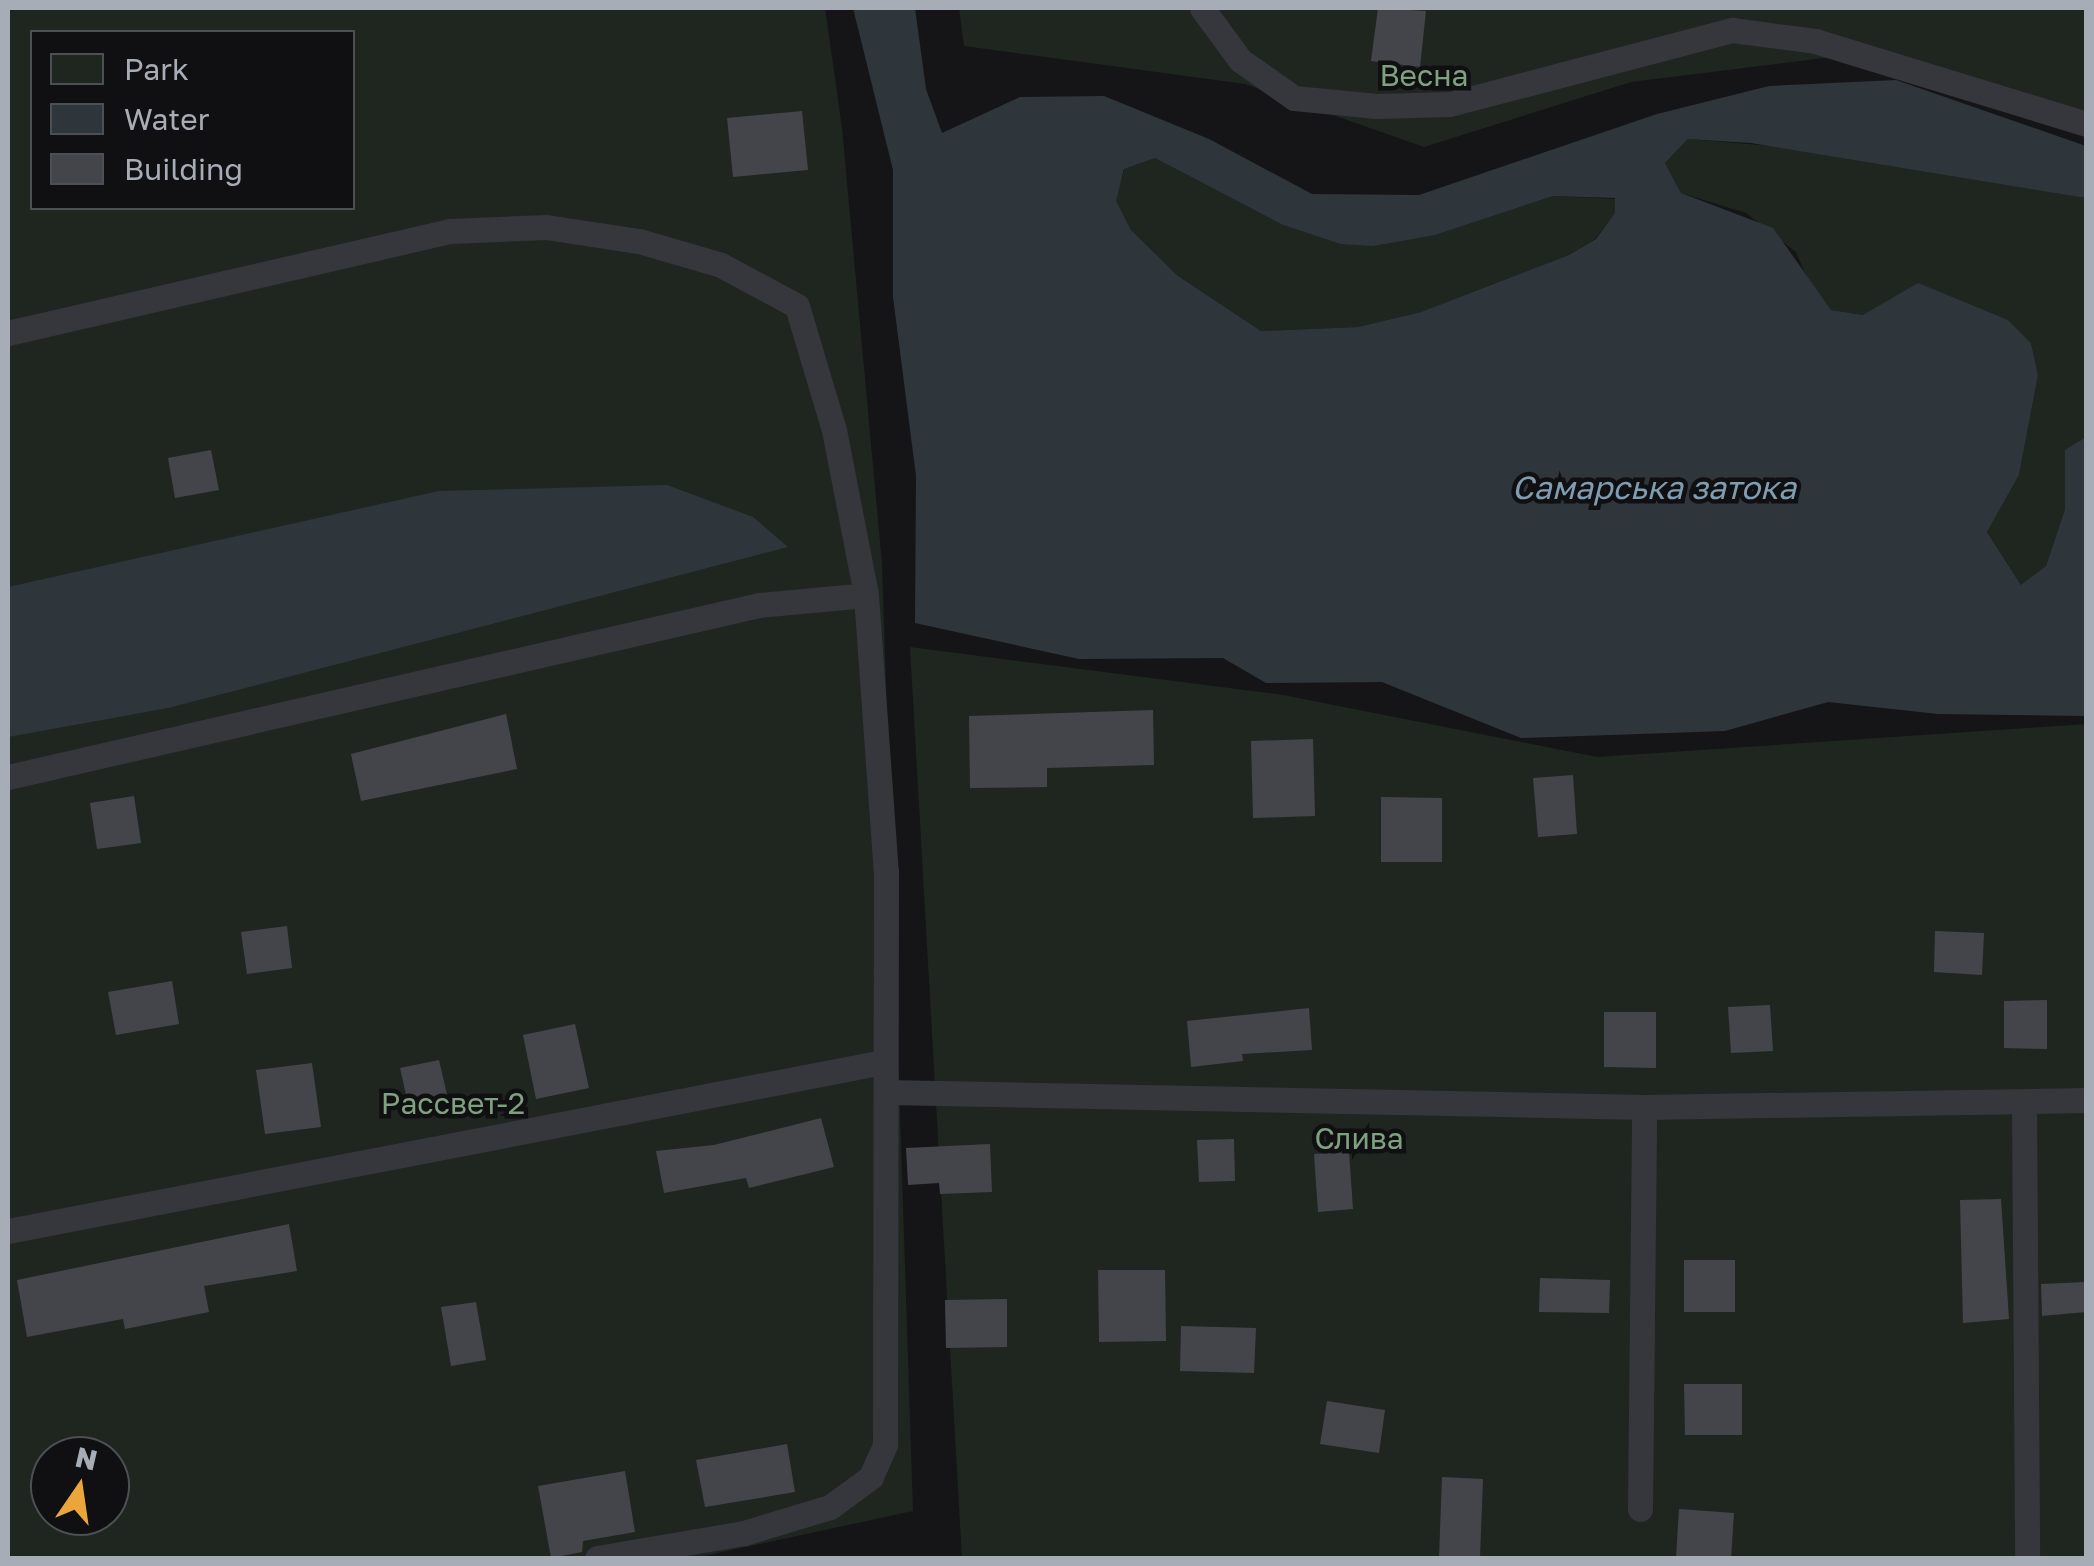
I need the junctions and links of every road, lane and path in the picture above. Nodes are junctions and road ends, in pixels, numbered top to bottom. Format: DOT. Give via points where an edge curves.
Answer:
graph roads {
  1 [pos="1202,8"];
  2 [pos="2086,124"];
  3 [pos="8,333"];
  4 [pos="866,595"];
  5 [pos="8,777"];
  6 [pos="883,1062"];
  7 [pos="886,1092"];
  8 [pos="2086,1100"];
  9 [pos="2024,1103"];
  10 [pos="1644,1108"];
  11 [pos="8,1231"];
  12 [pos="1640,1509"];
  13 [pos="597,1558"];
  14 [pos="2026,1558"];
  1 -- 2 [label="lane" via="1240,60 1294,98 1450,104 1732,30 1815,41"];
  3 -- 4 [label="lane" via="450,231 546,226 639,240 721,265 797,306 834,430"];
  4 -- 5 [label="lane" via="741,608"];
  4 -- 6 [label="lane" via="886,871"];
  6 -- 7 [label="lane"];
  6 -- 11 [label="lane"];
  7 -- 10 [label="lane"];
  7 -- 13 [label="lane" via="886,1445 871,1478 830,1507 744,1534"];
  8 -- 9 [label="lane"];
  9 -- 10 [label="lane"];
  9 -- 14 [label="lane"];
  10 -- 12 [label="lane"];
}
